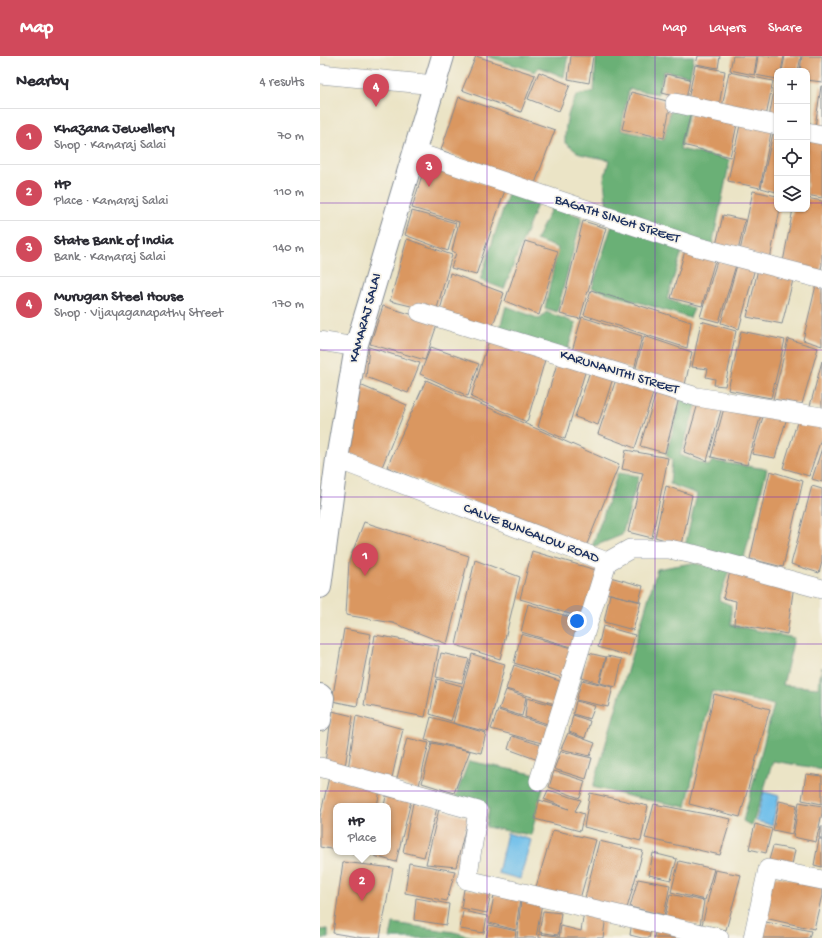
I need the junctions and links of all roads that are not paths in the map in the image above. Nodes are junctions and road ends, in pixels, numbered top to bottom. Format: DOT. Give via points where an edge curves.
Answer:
graph roads {
  1 [pos="443,56"];
  2 [pos="320,74"];
  3 [pos="435,85"];
  4 [pos="675,103"];
  5 [pos="774,124"];
  6 [pos="810,133"];
  7 [pos="822,135"];
  8 [pos="415,152"];
  9 [pos="822,279"];
  10 [pos="420,312"];
  11 [pos="320,341"];
  12 [pos="356,347"];
  13 [pos="822,417"];
  14 [pos="337,459"];
  15 [pos="607,562"];
  16 [pos="320,587"];
  17 [pos="822,589"];
  18 [pos="320,695"];
  19 [pos="320,720"];
  20 [pos="320,768"];
  21 [pos="539,781"];
  22 [pos="822,880"];
  23 [pos="719,938"];
  24 [pos="753,938"];
  1 -- 3 [label="main road, KAMARAJ SALAI"];
  2 -- 3 [label="street"];
  3 -- 8 [label="main road, KAMARAJ SALAI"];
  4 -- 5 [label="street"];
  6 -- 7 [label="street"];
  8 -- 9 [label="street, BAGATH SINGH STREET" via="698,247"];
  8 -- 12 [label="main road, KAMARAJ SALAI"];
  10 -- 13 [label="street, KARUNANITHI STREET" via="697,397"];
  11 -- 12 [label="street"];
  12 -- 14 [label="main road, KAMARAJ SALAI"];
  14 -- 15 [label="street, CALVE BUNGALOW ROAD"];
  14 -- 16 [label="main road, KAMARAJ SALAI"];
  15 -- 17 [label="street, CALVE BUNGALOW ROAD" via="630,549 669,549"];
  15 -- 21 [label="street"];
  18 -- 19 [label="main road" via="323,698"];
  20 -- 23 [label="street" via="478,811 467,880"];
  22 -- 24 [label="street" via="768,869"];
}
